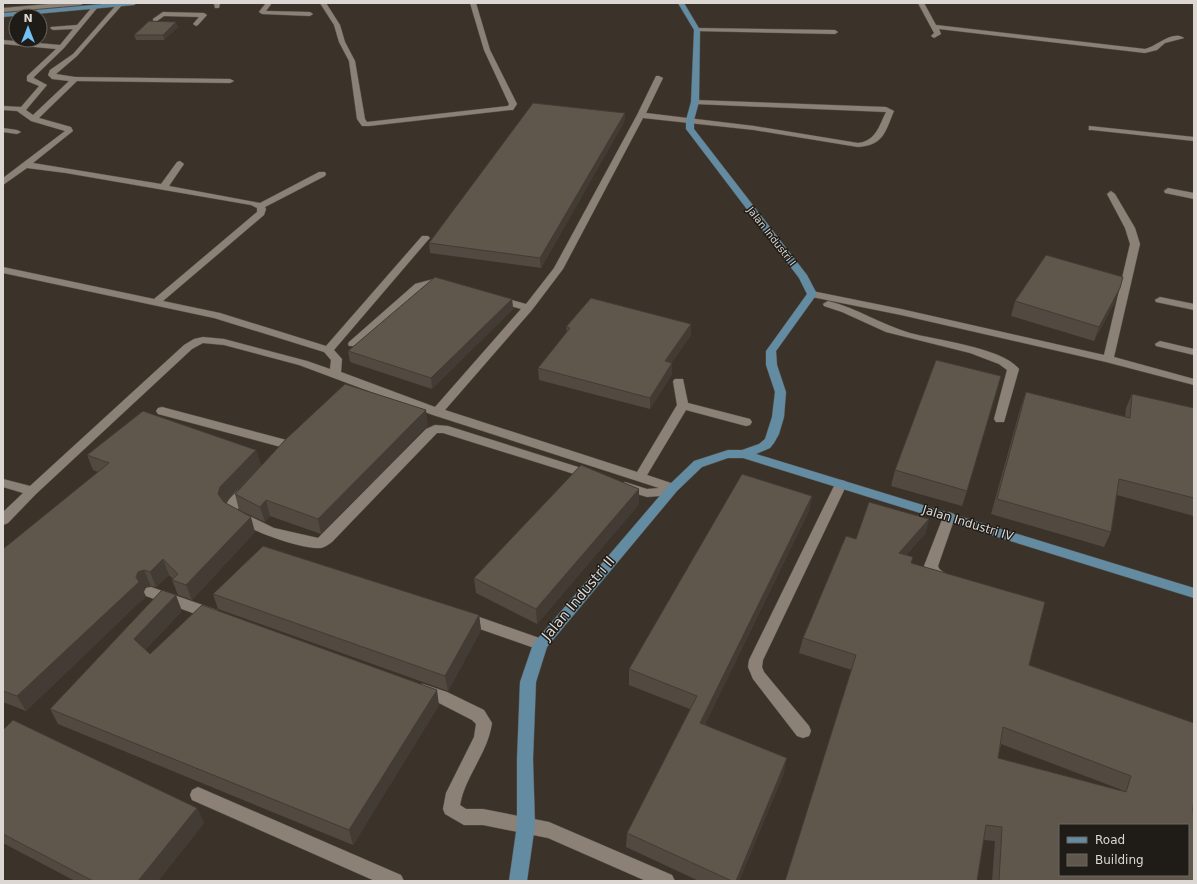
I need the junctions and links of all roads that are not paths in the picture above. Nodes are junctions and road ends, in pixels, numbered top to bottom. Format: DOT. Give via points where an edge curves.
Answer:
graph roads {
  1 [pos="81,3"];
  2 [pos="134,3"];
  3 [pos="269,3"];
  4 [pos="323,3"];
  5 [pos="473,3"];
  6 [pos="681,3"];
  7 [pos="921,3"];
  8 [pos="105,4"];
  9 [pos="120,4"];
  10 [pos="95,7"];
  11 [pos="174,7"];
  12 [pos="3,10"];
  13 [pos="170,14"];
  14 [pos="310,14"];
  15 [pos="3,15"];
  16 [pos="155,20"];
  17 [pos="196,24"];
  18 [pos="78,27"];
  19 [pos="936,27"];
  20 [pos="53,28"];
  21 [pos="697,30"];
  22 [pos="836,32"];
  23 [pos="934,36"];
  24 [pos="1181,38"];
  25 [pos="3,42"];
  26 [pos="62,47"];
  27 [pos="659,78"];
  28 [pos="75,79"];
  29 [pos="230,81"];
  30 [pos="695,102"];
  31 [pos="3,108"];
  32 [pos="22,109"];
  33 [pos="641,115"];
  34 [pos="34,119"];
  35 [pos="690,120"];
  36 [pos="1092,128"];
  37 [pos="3,130"];
  38 [pos="17,132"];
  39 [pos="1194,139"];
  40 [pos="180,164"];
  41 [pos="26,165"];
  42 [pos="322,174"];
  43 [pos="3,182"];
  44 [pos="162,188"];
  45 [pos="1168,191"];
  46 [pos="1111,194"];
  47 [pos="1194,196"];
  48 [pos="260,206"];
  49 [pos="425,238"];
  50 [pos="3,270"];
  51 [pos="456,286"];
  52 [pos="812,294"];
  53 [pos="485,295"];
  54 [pos="825,297"];
  55 [pos="1160,300"];
  56 [pos="156,302"];
  57 [pos="1194,307"];
  58 [pos="528,308"];
  59 [pos="353,344"];
  60 [pos="1160,344"];
  61 [pos="328,350"];
  62 [pos="1194,352"];
  63 [pos="1108,359"];
  64 [pos="335,374"];
  65 [pos="679,381"];
  66 [pos="1194,382"];
  67 [pos="683,405"];
  68 [pos="162,411"];
  69 [pos="437,412"];
  70 [pos="1000,419"];
  71 [pos="746,422"];
  72 [pos="743,454"];
  73 [pos="275,462"];
  74 [pos="640,477"];
  75 [pos="258,478"];
  76 [pos="602,479"];
  77 [pos="3,483"];
  78 [pos="617,483"];
  79 [pos="841,484"];
  80 [pos="670,490"];
  81 [pos="32,491"];
  82 [pos="949,517"];
  83 [pos="3,520"];
  84 [pos="958,582"];
  85 [pos="150,592"];
  86 [pos="1194,593"];
  87 [pos="450,612"];
  88 [pos="225,619"];
  89 [pos="540,644"];
  90 [pos="412,686"];
  91 [pos="803,731"];
  92 [pos="198,795"];
  93 [pos="526,824"];
  94 [pos="395,881"];
  95 [pos="518,881"];
  96 [pos="666,881"];
  1 -- 12 [label="street"];
  2 -- 9 [label="main road"];
  3 -- 14 [label="street" via="262,12"];
  4 -- 5 [label="street" via="337,25 352,61 361,119 367,124 510,108 513,104 487,50"];
  6 -- 21 [label="main road"];
  7 -- 19 [label="street"];
  8 -- 9 [label="main road"];
  8 -- 10 [label="main road"];
  9 -- 28 [label="street" via="74,55 52,75"];
  10 -- 15 [label="main road"];
  10 -- 18 [label="street"];
  11 -- 13 [label="street"];
  13 -- 16 [label="street" via="163,14"];
  13 -- 17 [label="street" via="204,16"];
  18 -- 20 [label="street"];
  18 -- 26 [label="street"];
  19 -- 23 [label="street" via="938,34"];
  19 -- 24 [label="street" via="1145,51 1155,49 1166,40"];
  21 -- 22 [label="street"];
  21 -- 30 [label="main road"];
  25 -- 26 [label="street"];
  26 -- 32 [label="street" via="30,77 43,85"];
  27 -- 33 [label="street"];
  28 -- 29 [label="street"];
  28 -- 34 [label="street"];
  30 -- 35 [label="main road"];
  30 -- 35 [label="street" via="886,109 890,112 879,136 868,144 844,143 804,135"];
  31 -- 32 [label="street"];
  32 -- 34 [label="street" via="22,112"];
  33 -- 35 [label="street"];
  33 -- 58 [label="street" via="558,269"];
  34 -- 41 [label="street" via="69,131"];
  35 -- 52 [label="main road, Jalan Industri I" via="690,129 804,277"];
  36 -- 39 [label="street"];
  37 -- 38 [label="street"];
  40 -- 44 [label="street"];
  41 -- 43 [label="street"];
  41 -- 44 [label="street"];
  42 -- 48 [label="street"];
  44 -- 48 [label="street"];
  45 -- 47 [label="street"];
  46 -- 63 [label="street" via="1130,228 1135,244"];
  48 -- 56 [label="street" via="260,213"];
  49 -- 61 [label="street"];
  50 -- 56 [label="street"];
  51 -- 59 [label="street" via="434,282 419,286"];
  52 -- 54 [label="street"];
  52 -- 72 [label="main road" via="771,351 770,359 780,389 779,414 774,434 766,444"];
  53 -- 58 [label="street"];
  54 -- 63 [label="street"];
  54 -- 70 [label="street" via="828,305 896,332 1006,362 1013,369"];
  55 -- 57 [label="street"];
  56 -- 61 [label="street" via="216,315"];
  58 -- 69 [label="street"];
  60 -- 62 [label="street"];
  61 -- 64 [label="street" via="337,359"];
  63 -- 66 [label="street"];
  64 -- 69 [label="street"];
  64 -- 81 [label="street" via="224,342 198,341 188,347"];
  65 -- 67 [label="street"];
  67 -- 71 [label="street"];
  67 -- 74 [label="street"];
  68 -- 73 [label="street" via="286,444 287,447"];
  69 -- 74 [label="street"];
  72 -- 79 [label="main road, Jalan Industri IV"];
  72 -- 80 [label="main road, Jalan Industri II" via="721,456 698,464"];
  74 -- 80 [label="street"];
  75 -- 76 [label="street" via="231,506 232,513 270,532 314,543 327,540 435,429 444,429"];
  77 -- 81 [label="street"];
  78 -- 80 [label="street" via="647,493"];
  79 -- 82 [label="main road, Jalan Industri IV"];
  79 -- 91 [label="street" via="754,668"];
  80 -- 89 [label="main road, Jalan Industri II"];
  81 -- 83 [label="street"];
  82 -- 84 [label="street" via="931,566 937,575"];
  82 -- 86 [label="main road, Jalan Industri IV"];
  85 -- 88 [label="street"];
  87 -- 89 [label="street"];
  89 -- 93 [label="main road, Jalan Industri II" via="528,682"];
  90 -- 93 [label="street" via="478,715 484,723 482,737 454,792 451,809 464,817 483,817"];
  92 -- 94 [label="street"];
  93 -- 95 [label="main road, Jalan Industri II"];
  93 -- 96 [label="street" via="549,830"];
}
